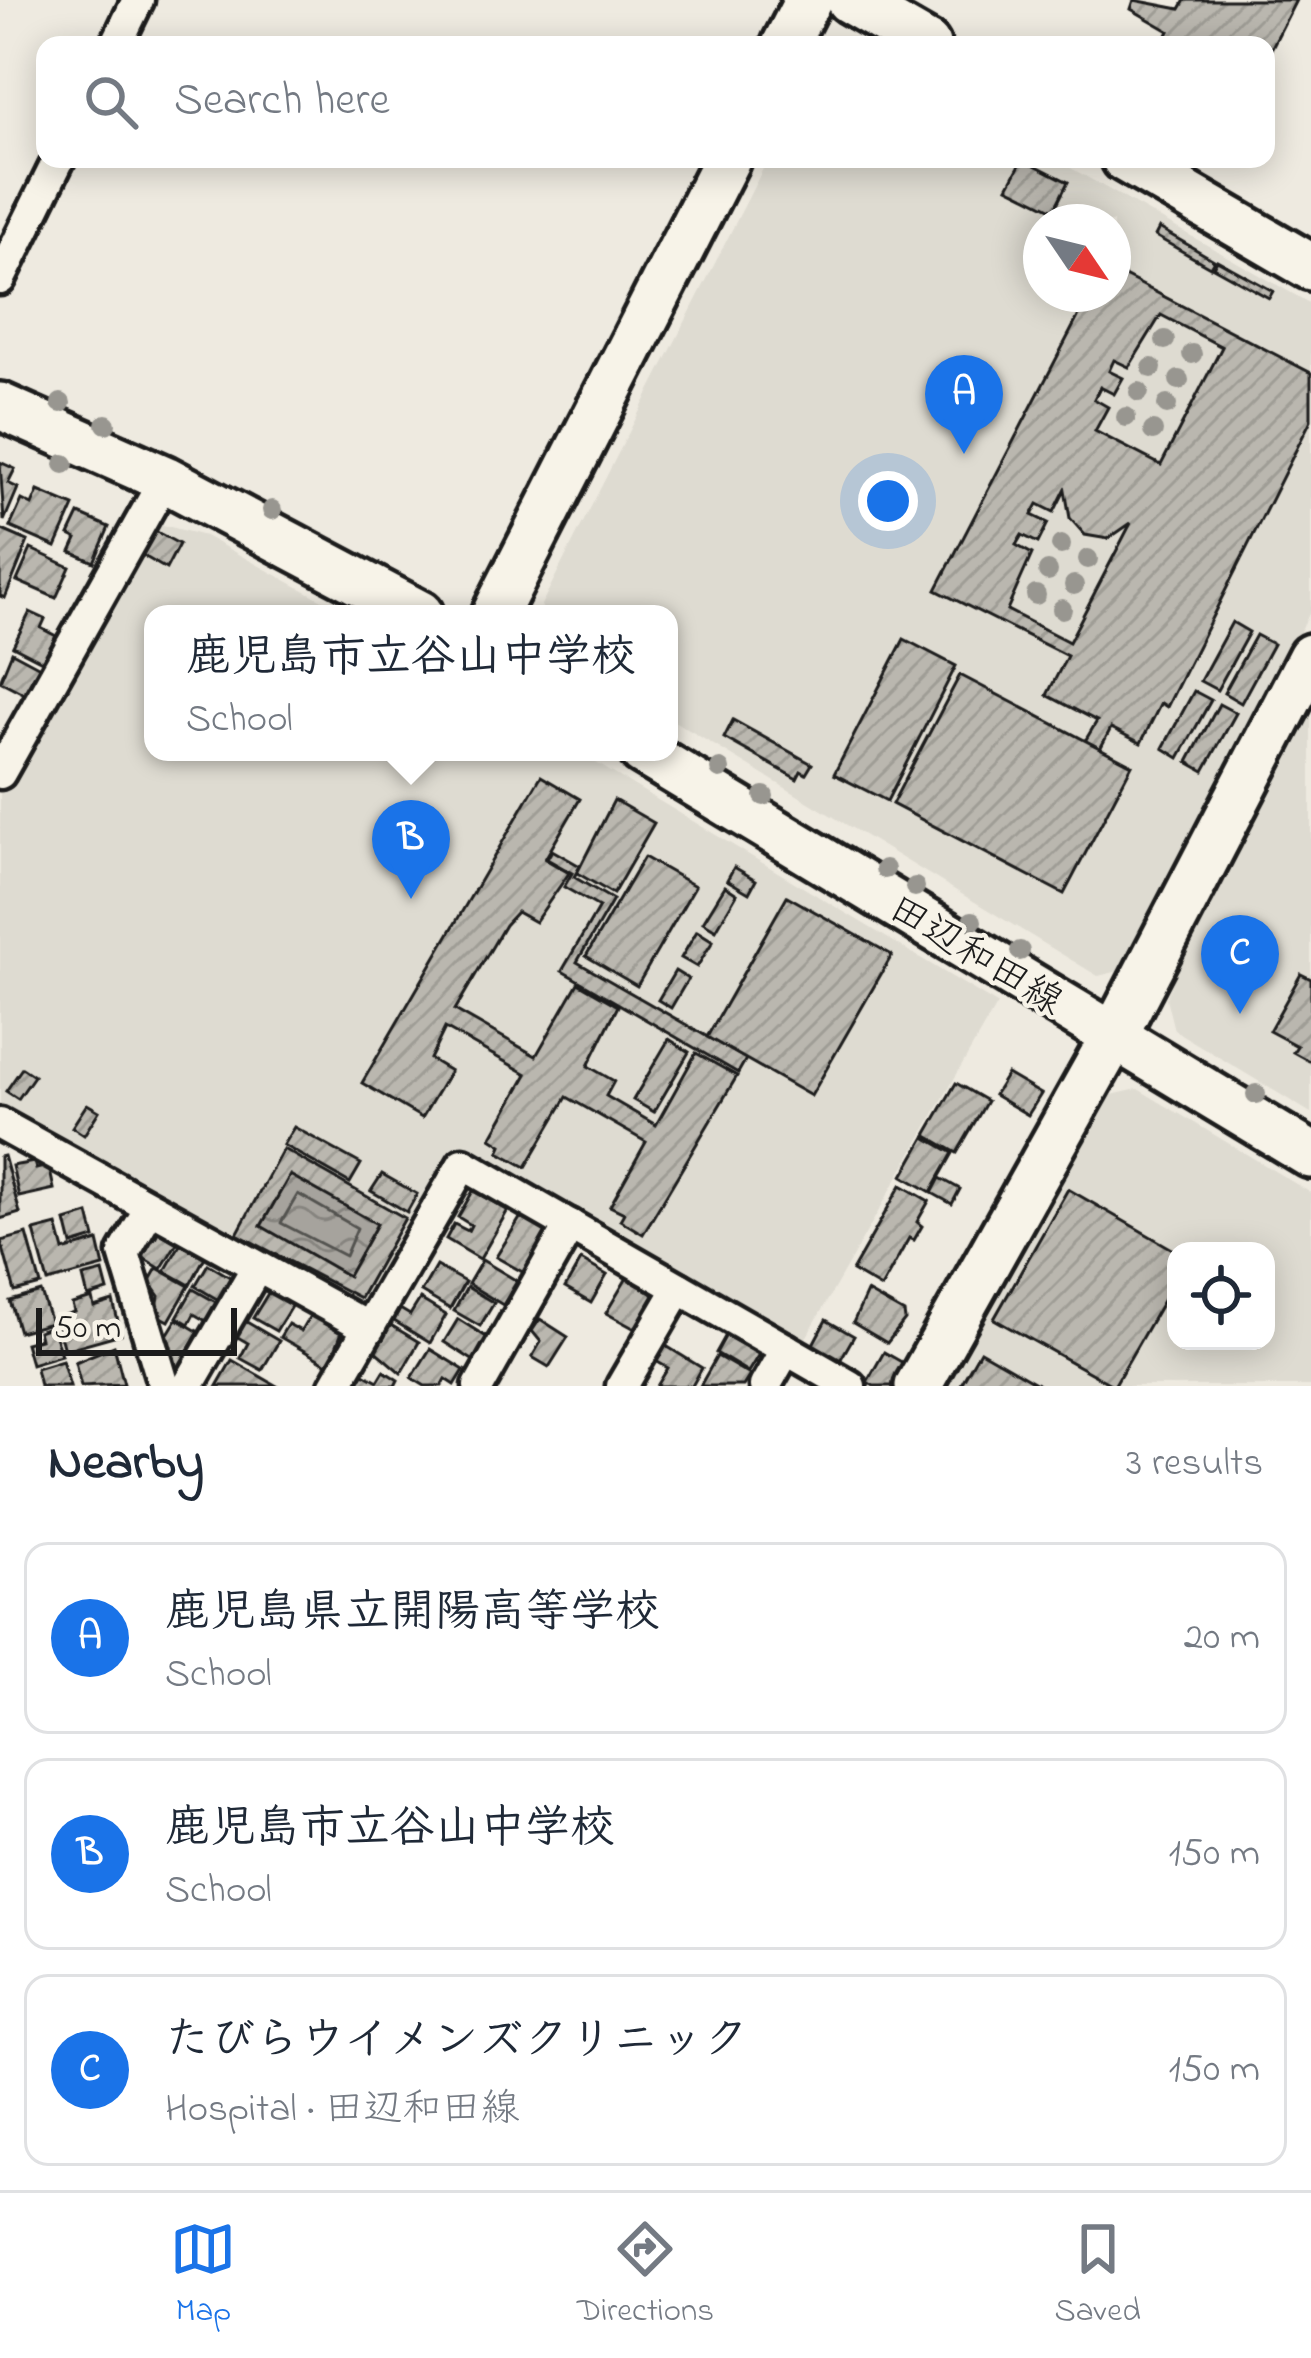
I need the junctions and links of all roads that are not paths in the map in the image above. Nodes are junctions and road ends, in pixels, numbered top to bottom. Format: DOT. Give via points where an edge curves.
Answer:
graph roads {
  1 [pos="138,0"];
  2 [pos="808,0"];
  3 [pos="849,0"];
  4 [pos="120,36"];
  5 [pos="790,36"];
  6 [pos="911,36"];
  7 [pos="55,168"];
  8 [pos="722,168"];
  9 [pos="1141,168"];
  10 [pos="1311,266"];
  11 [pos="0,279"];
  12 [pos="0,406"];
  13 [pos="165,479"];
  14 [pos="403,605"];
  15 [pos="500,605"];
  16 [pos="1311,657"];
  17 [pos="659,761"];
  18 [pos="0,773"];
  19 [pos="1114,1036"];
  20 [pos="0,1124"];
  21 [pos="1311,1154"];
  22 [pos="150,1208"];
  23 [pos="570,1225"];
  24 [pos="257,1268"];
  25 [pos="679,1288"];
  26 [pos="369,1328"];
  27 [pos="786,1349"];
  28 [pos="164,1386"];
  29 [pos="188,1386"];
  30 [pos="335,1386"];
  31 [pos="479,1386"];
  32 [pos="622,1386"];
  33 [pos="765,1386"];
  34 [pos="850,1386"];
  35 [pos="918,1386"];
  1 -- 4 [label="street"];
  2 -- 5 [label="street"];
  3 -- 6 [label="street"];
  7 -- 11 [label="street"];
  8 -- 15 [label="street"];
  9 -- 10 [label="street"];
  12 -- 13 [label="street"];
  13 -- 14 [label="street"];
  13 -- 18 [label="street"];
  16 -- 19 [label="street"];
  17 -- 19 [label="street, 田辺和田線"];
  19 -- 21 [label="street, 田辺和田線"];
  19 -- 35 [label="street"];
  20 -- 22 [label="street"];
  22 -- 24 [label="street"];
  22 -- 28 [label="street" via="124,1252"];
  23 -- 25 [label="street"];
  23 -- 26 [label="street" via="463,1164"];
  23 -- 31 [label="street"];
  24 -- 26 [label="street"];
  24 -- 29 [label="street"];
  25 -- 27 [label="street"];
  25 -- 32 [label="street"];
  26 -- 30 [label="street"];
  27 -- 33 [label="street"];
  27 -- 34 [label="street"];
}
